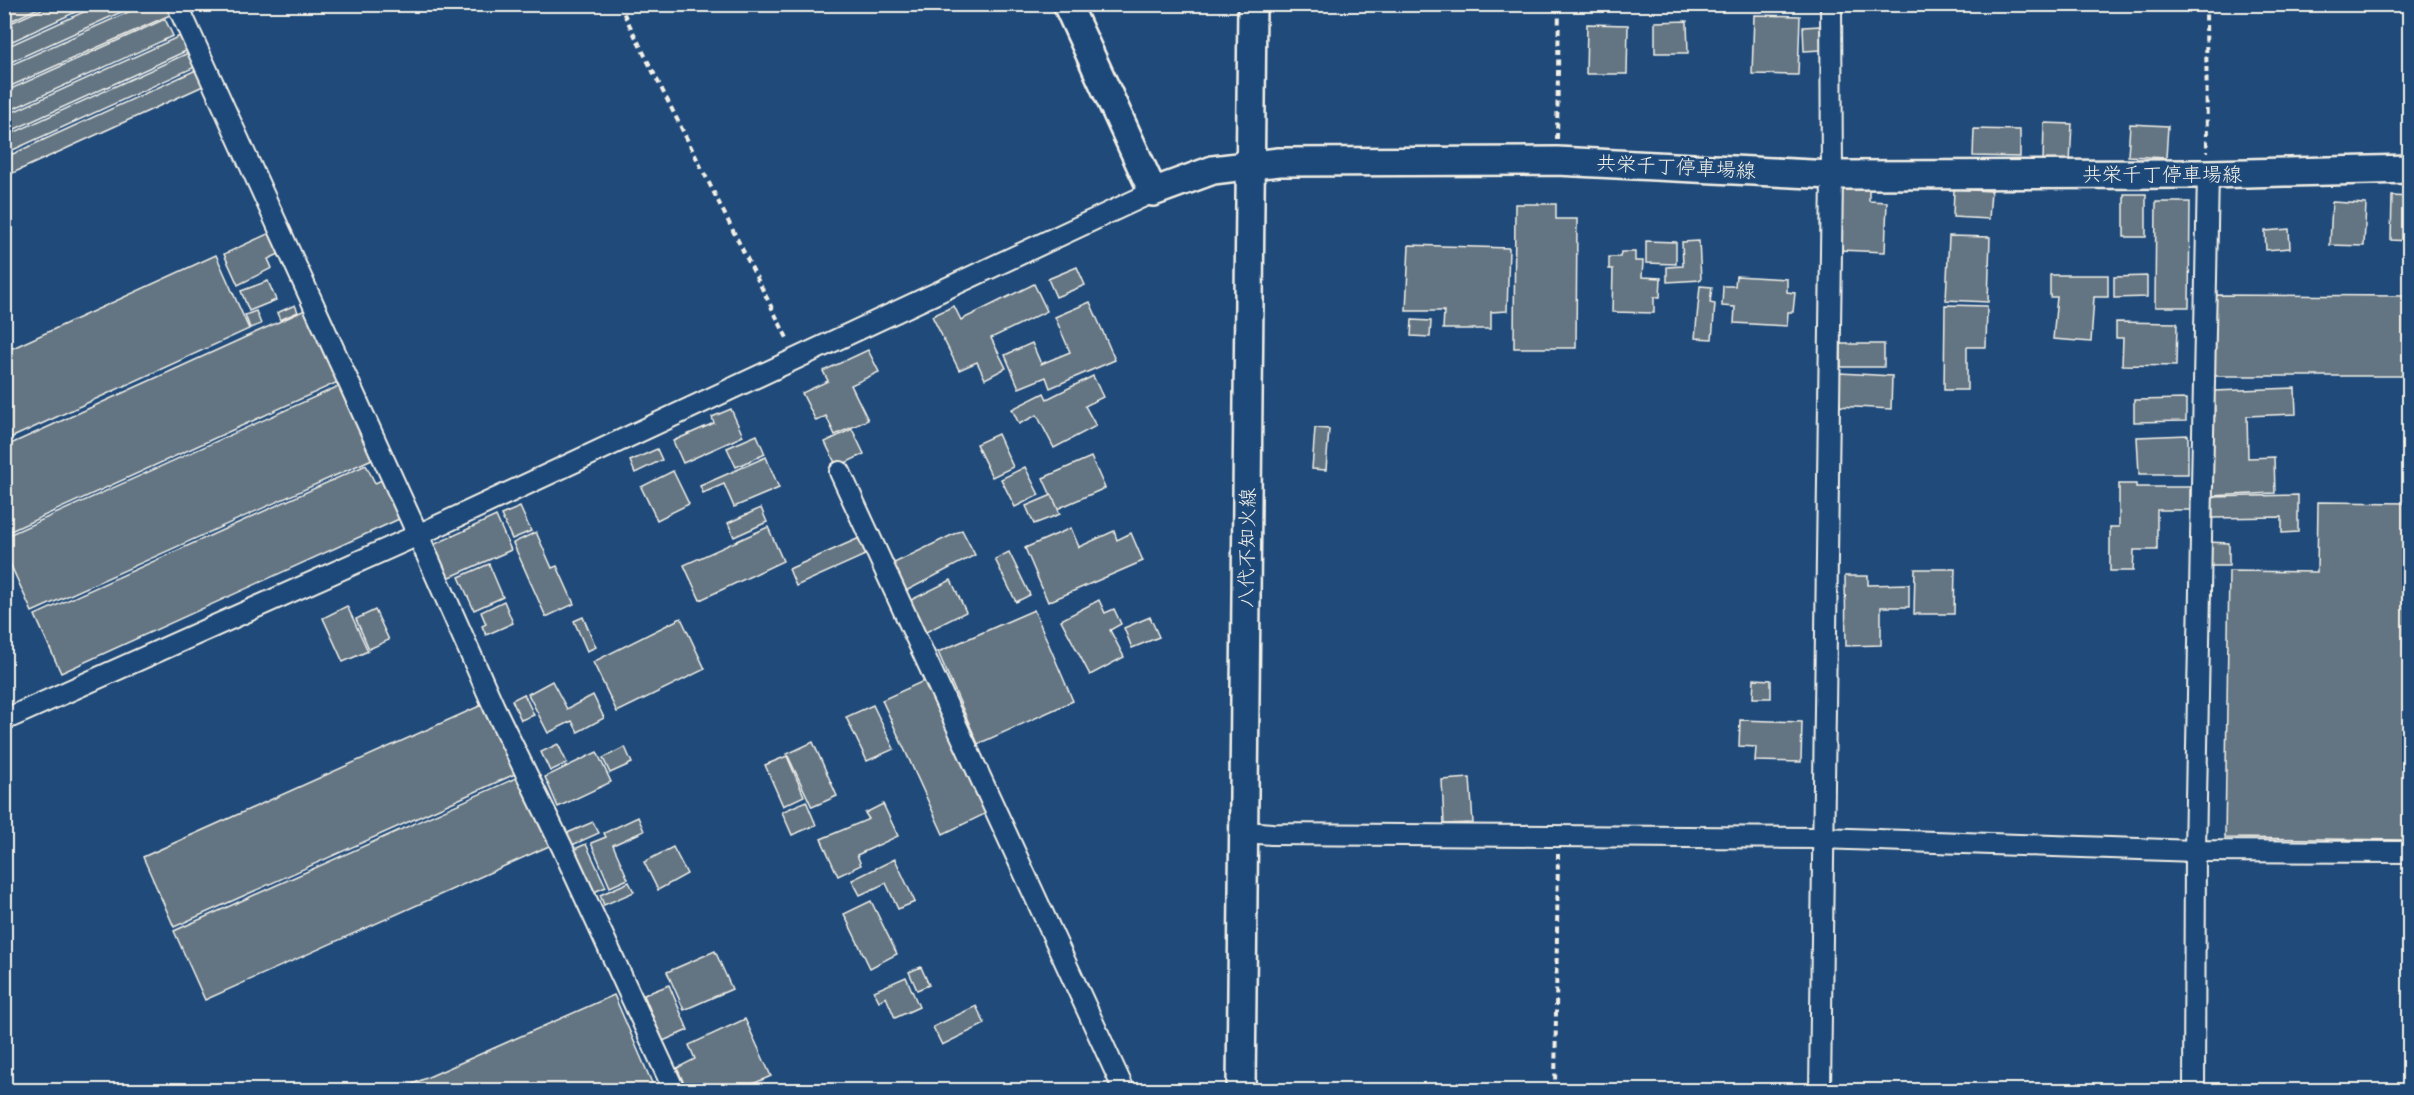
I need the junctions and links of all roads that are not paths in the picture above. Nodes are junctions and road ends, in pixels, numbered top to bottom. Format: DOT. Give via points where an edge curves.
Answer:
graph roads {
  1 [pos="177,4"];
  2 [pos="1067,4"];
  3 [pos="1252,4"];
  4 [pos="1831,4"];
  5 [pos="1252,165"];
  6 [pos="2409,169"];
  7 [pos="2208,174"];
  8 [pos="1832,175"];
  9 [pos="1153,192"];
  10 [pos="840,472"];
  11 [pos="418,535"];
  12 [pos="4,720"];
  13 [pos="1244,832"];
  14 [pos="1821,838"];
  15 [pos="2195,851"];
  16 [pos="2409,852"];
  17 [pos="674,1090"];
  18 [pos="1124,1090"];
  19 [pos="1241,1090"];
  20 [pos="1820,1090"];
  21 [pos="2194,1090"];
  1 -- 11 [label="street"];
  2 -- 9 [label="main road"];
  3 -- 5 [label="main road, 八代不知火線"];
  4 -- 8 [label="street"];
  5 -- 8 [label="main road, 共栄千丁停車場線" via="1557,161"];
  5 -- 9 [label="main road, 共栄千丁停車場線" via="1213,170"];
  5 -- 13 [label="main road, 八代不知火線"];
  6 -- 7 [label="main road, 共栄千丁停車場線"];
  7 -- 8 [label="main road, 共栄千丁停車場線"];
  7 -- 15 [label="street"];
  8 -- 14 [label="street"];
  9 -- 11 [label="street"];
  10 -- 18 [label="street"];
  11 -- 12 [label="street"];
  11 -- 17 [label="street" via="494,707"];
  13 -- 14 [label="street"];
  13 -- 19 [label="main road, 八代不知火線"];
  14 -- 15 [label="street"];
  14 -- 20 [label="street"];
  15 -- 16 [label="street"];
  15 -- 21 [label="street"];
}
